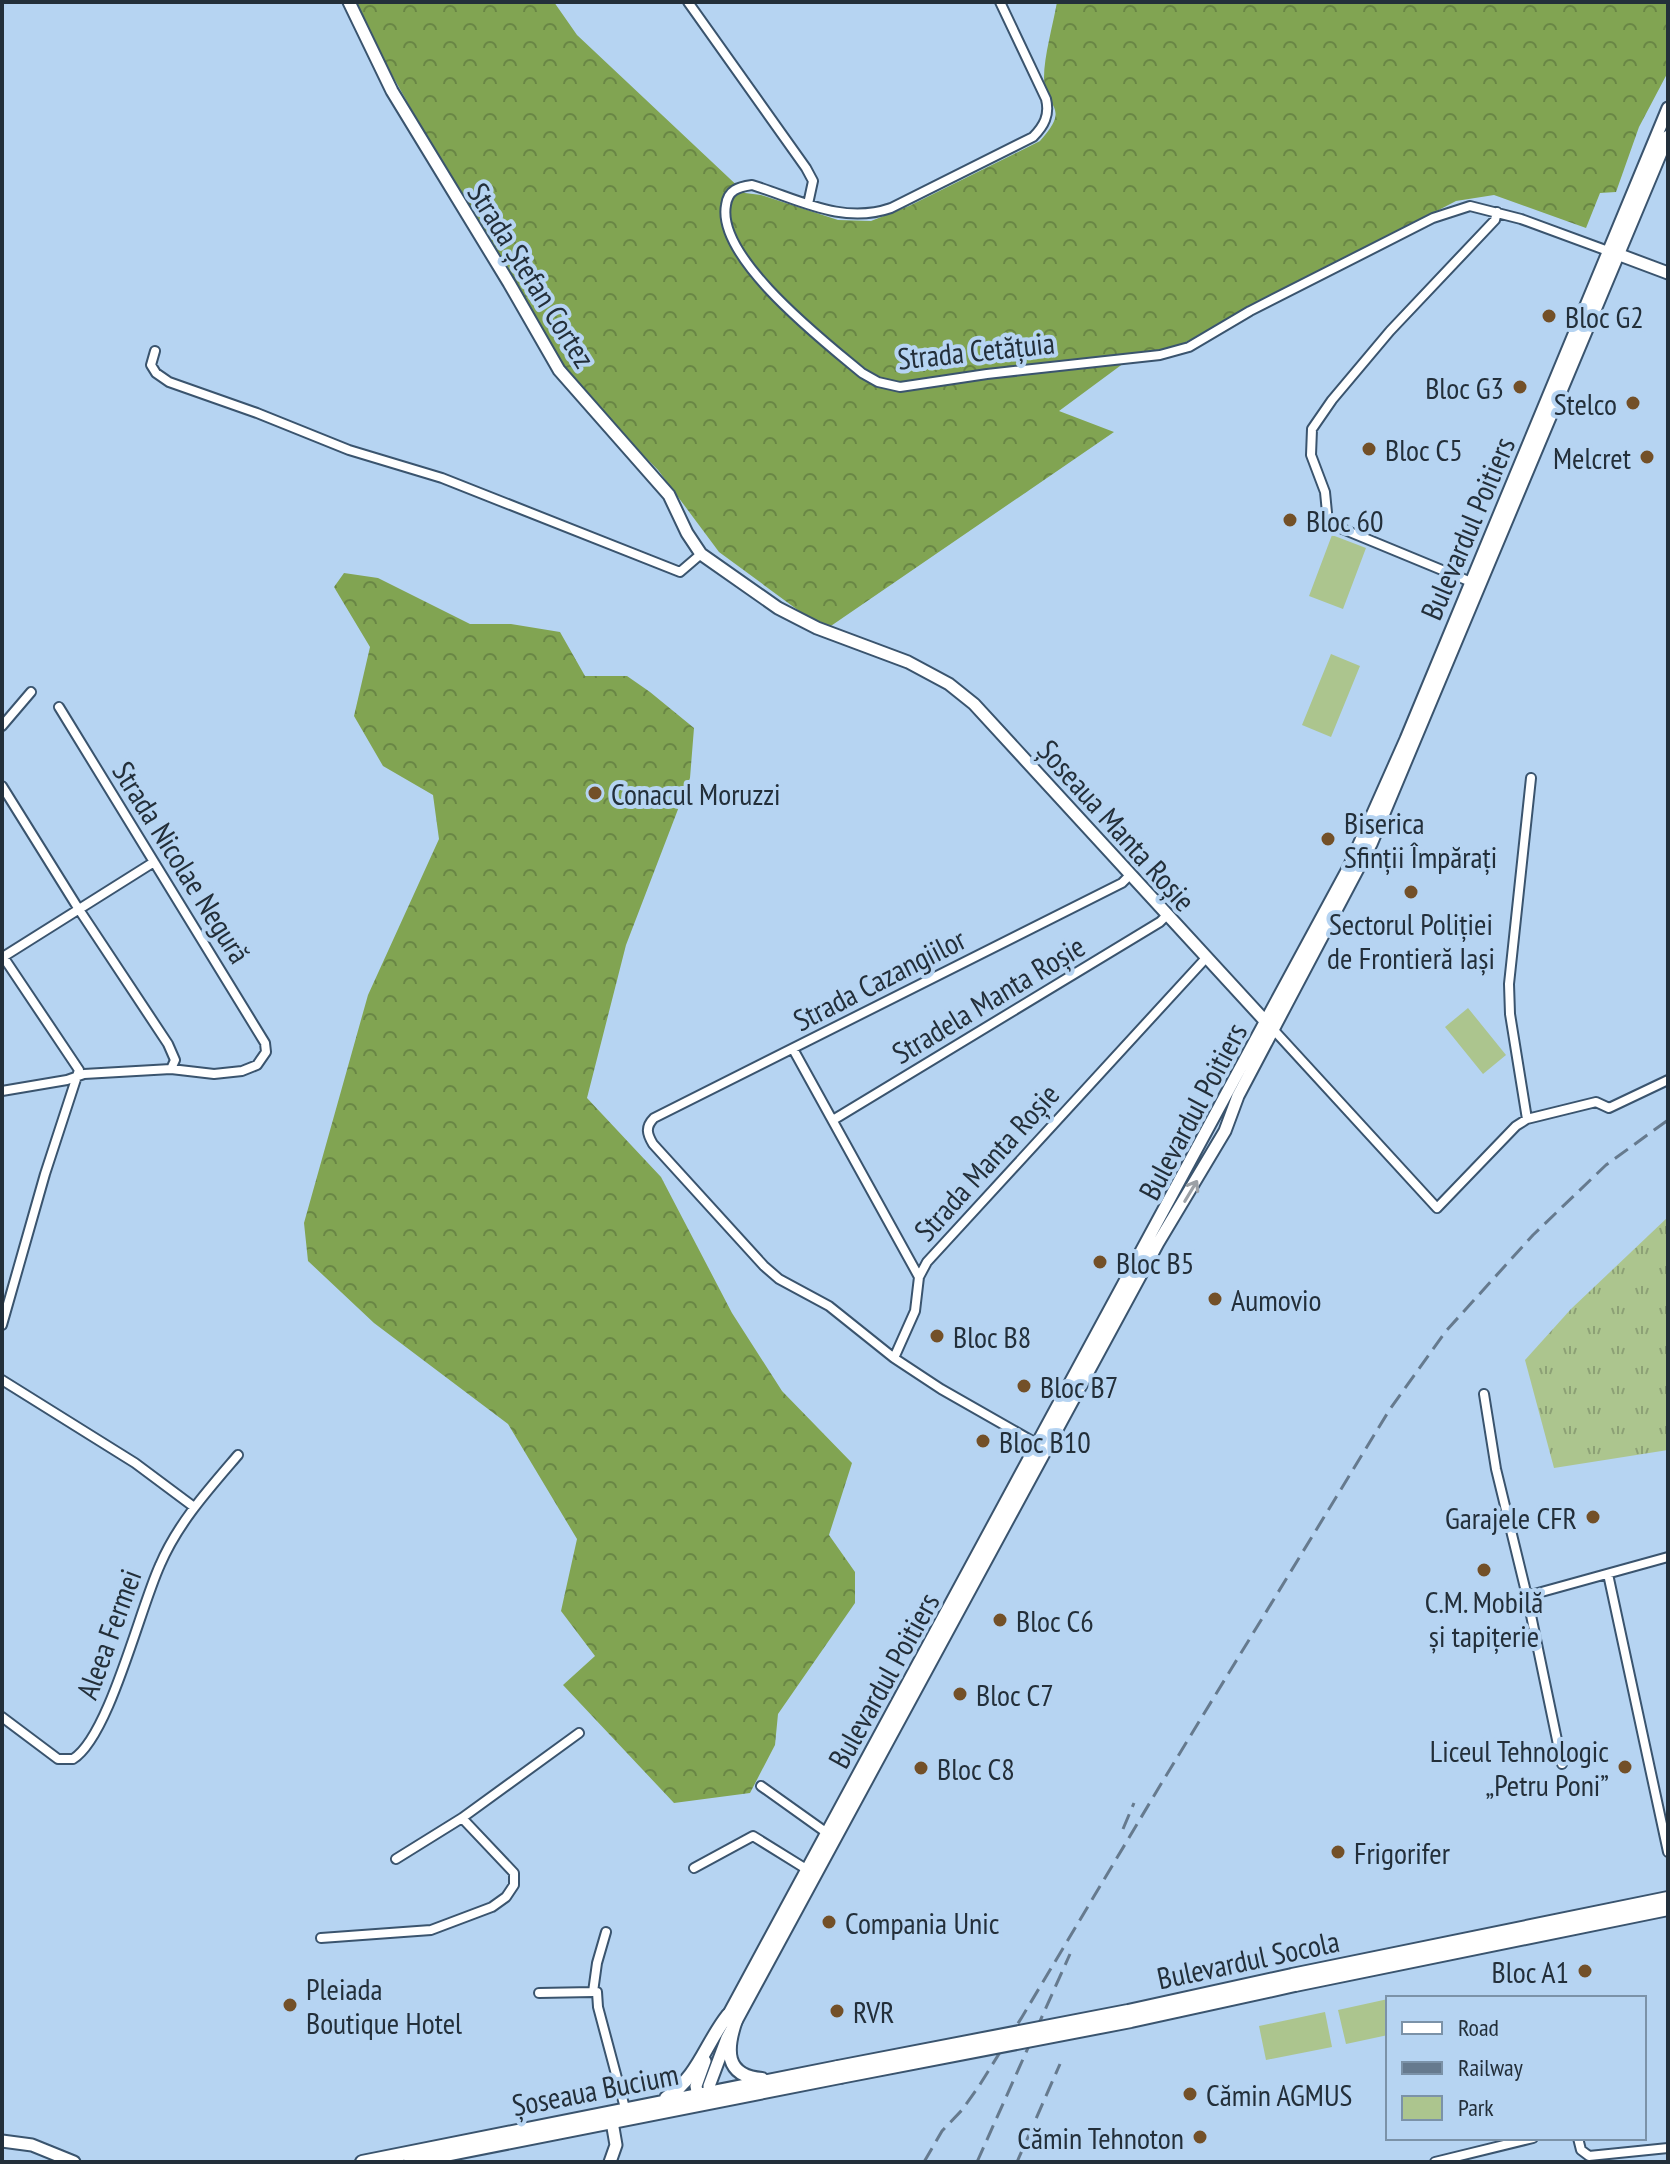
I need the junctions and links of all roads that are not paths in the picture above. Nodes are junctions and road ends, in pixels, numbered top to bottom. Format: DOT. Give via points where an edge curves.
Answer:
graph roads {
  1 [pos="349,2"];
  2 [pos="688,2"];
  3 [pos="1000,2"];
  4 [pos="1668,108"];
  5 [pos="1668,136"];
  6 [pos="808,204"];
  7 [pos="1497,212"];
  8 [pos="1613,253"];
  9 [pos="1668,273"];
  10 [pos="155,351"];
  11 [pos="701,554"];
  12 [pos="1471,582"];
  13 [pos="31,692"];
  14 [pos="59,707"];
  15 [pos="2,726"];
  16 [pos="1531,778"];
  17 [pos="2,786"];
  18 [pos="154,862"];
  19 [pos="1130,875"];
  20 [pos="78,908"];
  21 [pos="1167,915"];
  22 [pos="2,956"];
  23 [pos="1206,958"];
  24 [pos="1270,1026"];
  25 [pos="793,1049"];
  26 [pos="171,1069"];
  27 [pos="78,1077"];
  28 [pos="1668,1080"];
  29 [pos="2,1091"];
  30 [pos="1527,1119"];
  31 [pos="833,1120"];
  32 [pos="919,1277"];
  33 [pos="2,1325"];
  34 [pos="894,1358"];
  35 [pos="2,1380"];
  36 [pos="1484,1394"];
  37 [pos="1042,1447"];
  38 [pos="238,1455"];
  39 [pos="192,1506"];
  40 [pos="1668,1557"];
  41 [pos="1608,1574"];
  42 [pos="1527,1596"];
  43 [pos="2,1717"];
  44 [pos="579,1733"];
  45 [pos="1562,1764"];
  46 [pos="761,1786"];
  47 [pos="462,1818"];
  48 [pos="827,1833"];
  49 [pos="1668,1852"];
  50 [pos="396,1859"];
  51 [pos="694,1868"];
  52 [pos="811,1872"];
  53 [pos="1668,1903"];
  54 [pos="606,1932"];
  55 [pos="321,1938"];
  56 [pos="593,1992"];
  57 [pos="539,1993"];
  58 [pos="732,2018"];
  59 [pos="839,2072"];
  60 [pos="774,2079"];
  61 [pos="705,2098"];
  62 [pos="660,2102"];
  63 [pos="625,2108"];
  64 [pos="611,2117"];
  65 [pos="1525,2140"];
  66 [pos="1578,2140"];
  67 [pos="2,2141"];
  68 [pos="1668,2148"];
  69 [pos="74,2162"];
  70 [pos="362,2162"];
  71 [pos="410,2162"];
  72 [pos="610,2162"];
  73 [pos="1435,2162"];
  1 -- 11 [label="main road, Strada Ștefan Cortez" via="392,91 559,370 669,495"];
  2 -- 6 [label="street" via="806,168 813,181"];
  3 -- 6 [label="street, Strada Cetățuia" via="1046,99 1040,129 1024,142 872,215 845,215"];
  4 -- 8 [label="main road, Bulevardul Poitiers"];
  5 -- 8 [label="main road, Bulevardul Poitiers"];
  6 -- 7 [label="street, Strada Cetățuia" via="752,185 738,187 728,195 727,226 759,279 804,323 862,373 900,387 1189,347 1433,218 1470,206"];
  7 -- 8 [label="street, Strada Cetățuia"];
  7 -- 12 [label="street" via="1390,331 1312,429 1311,455 1325,492 1328,523"];
  8 -- 9 [label="main road, Strada Cetățuia"];
  8 -- 12 [label="main road, Bulevardul Poitiers"];
  8 -- 24 [label="main road, Bulevardul Poitiers" via="1371,844"];
  10 -- 11 [label="street" via="151,365 169,382 349,450 442,478 680,572"];
  11 -- 19 [label="main road, Șoseaua Manta Roșie" via="790,614 949,684 974,704"];
  12 -- 24 [label="main road, Bulevardul Poitiers" via="1363,840"];
  13 -- 15 [label="street"];
  14 -- 18 [label="street, Strada Nicolae Negură"];
  16 -- 30 [label="street" via="1509,984"];
  17 -- 20 [label="street"];
  18 -- 20 [label="street"];
  18 -- 26 [label="street, Strada Nicolae Negură" via="266,1052 257,1065 242,1071"];
  19 -- 21 [label="main road, Șoseaua Manta Roșie"];
  19 -- 25 [label="street, Strada Cazangiilor"];
  20 -- 22 [label="street"];
  20 -- 26 [label="street" via="168,1044 175,1060"];
  21 -- 23 [label="main road, Șoseaua Manta Roșie"];
  21 -- 31 [label="street, Stradela Manta Roșie"];
  22 -- 27 [label="street" via="79,1070"];
  23 -- 24 [label="main road, Șoseaua Manta Roșie"];
  23 -- 32 [label="street, Strada Manta Roșie" via="927,1262"];
  24 -- 30 [label="street, Șoseaua Manta Roșie" via="1437,1208"];
  24 -- 37 [label="main road, Bulevardul Poitiers"];
  25 -- 31 [label="street, Strada Cazangiilor"];
  25 -- 34 [label="street" via="654,1118 648,1136 764,1266 829,1306"];
  26 -- 27 [label="street"];
  27 -- 29 [label="street"];
  27 -- 33 [label="street"];
  28 -- 30 [label="street" via="1609,1108 1596,1102"];
  31 -- 32 [label="street, Strada Cazangiilor"];
  32 -- 34 [label="street, Strada Manta Roșie" via="915,1311"];
  34 -- 37 [label="street"];
  35 -- 39 [label="street" via="135,1463"];
  36 -- 42 [label="street"];
  37 -- 48 [label="main road, Bulevardul Poitiers"];
  37 -- 52 [label="main road, Bulevardul Poitiers"];
  38 -- 39 [label="street, Aleea Fermei"];
  39 -- 43 [label="street, Aleea Fermei" via="159,1565 104,1717 87,1748 73,1759 58,1759"];
  40 -- 41 [label="street"];
  41 -- 42 [label="street"];
  41 -- 49 [label="street"];
  42 -- 45 [label="street"];
  44 -- 47 [label="street"];
  46 -- 48 [label="street"];
  47 -- 50 [label="street"];
  47 -- 55 [label="street" via="514,1873 506,1897 431,1930"];
  48 -- 52 [label="main road, Bulevardul Poitiers"];
  51 -- 52 [label="street" via="753,1836"];
  52 -- 58 [label="main road, Bulevardul Poitiers"];
  53 -- 59 [label="main road, Bulevardul Socola, bridge"];
  54 -- 56 [label="street"];
  56 -- 57 [label="street"];
  56 -- 63 [label="street"];
  58 -- 60 [label="main road" via="734,2066 742,2074"];
  58 -- 61 [label="main road, Bulevardul Poitiers"];
  58 -- 62 [label="main road" via="717,2028 689,2081"];
  59 -- 60 [label="main road, Șoseaua Bucium"];
  59 -- 61 [label="main road, Șoseaua Bucium"];
  60 -- 61 [label="main road, Șoseaua Bucium"];
  61 -- 62 [label="main road, Șoseaua Bucium"];
  61 -- 64 [label="main road, Șoseaua Bucium"];
  62 -- 63 [label="main road, Șoseaua Bucium"];
  63 -- 64 [label="main road, Șoseaua Bucium"];
  64 -- 70 [label="main road, Șoseaua Bucium"];
  64 -- 71 [label="main road, Șoseaua Bucium"];
  64 -- 72 [label="main road" via="616,2145"];
  65 -- 73 [label="street"];
  66 -- 68 [label="street" via="1589,2156"];
  67 -- 69 [label="main road" via="32,2145"];
}
